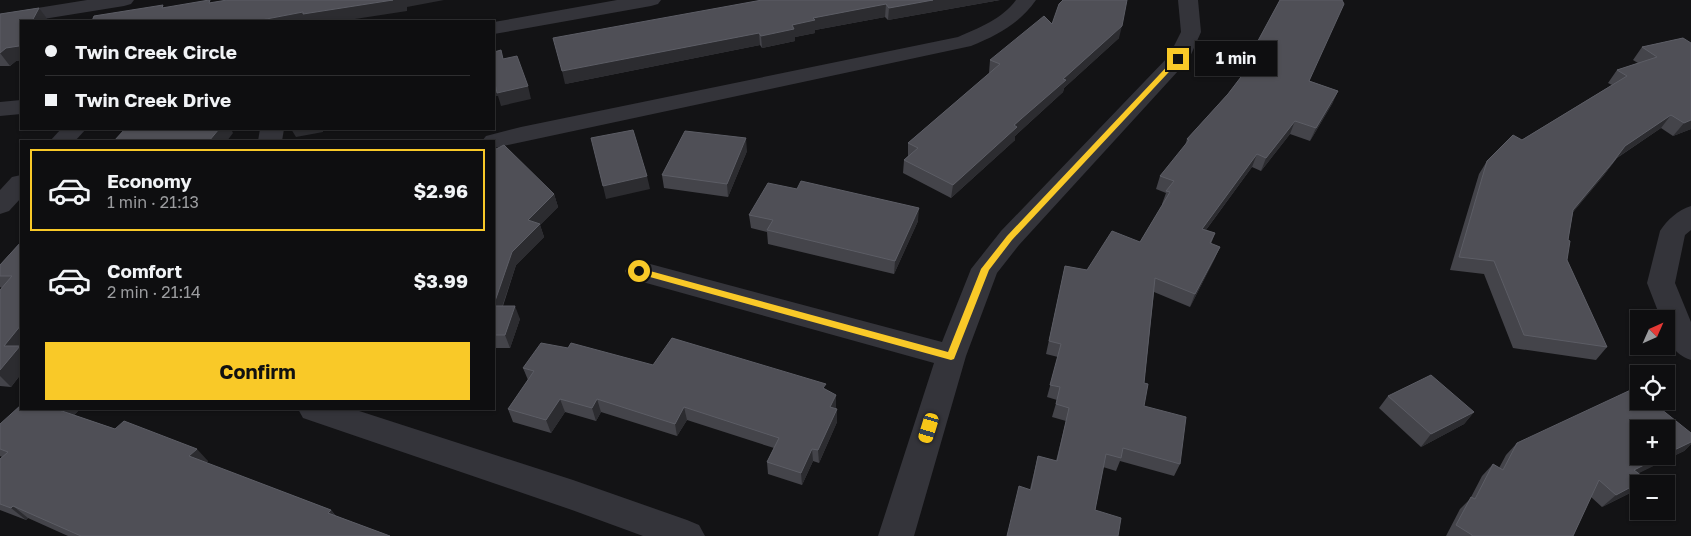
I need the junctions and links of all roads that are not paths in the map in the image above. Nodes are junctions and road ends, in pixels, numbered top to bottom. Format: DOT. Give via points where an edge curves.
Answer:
graph roads {
  1 [pos="19,0"];
  2 [pos="124,0"];
  3 [pos="651,0"];
  4 [pos="1026,0"];
  5 [pos="1188,0"];
  6 [pos="0,16"];
  7 [pos="0,20"];
  8 [pos="495,28"];
  9 [pos="20,107"];
  10 [pos="0,109"];
  11 [pos="73,130"];
  12 [pos="63,140"];
  13 [pos="495,141"];
  14 [pos="20,185"];
  15 [pos="0,205"];
  16 [pos="1691,215"];
  17 [pos="639,271"];
  18 [pos="1691,348"];
  19 [pos="951,356"];
  20 [pos="317,410"];
  21 [pos="687,536"];
  22 [pos="896,536"];
  1 -- 6 [label="street"];
  2 -- 7 [label="street"];
  3 -- 8 [label="street"];
  4 -- 13 [label="street" via="1020,10 996,29 964,42"];
  5 -- 19 [label="street" via="1191,32 1178,59 1010,238 986,269"];
  9 -- 10 [label="street"];
  11 -- 12 [label="street"];
  14 -- 15 [label="street"];
  16 -- 18 [label="street" via="1673,231 1661,283 1683,338"];
  17 -- 19 [label="street"];
  19 -- 22 [label="street"];
  20 -- 21 [label="street"];
}
